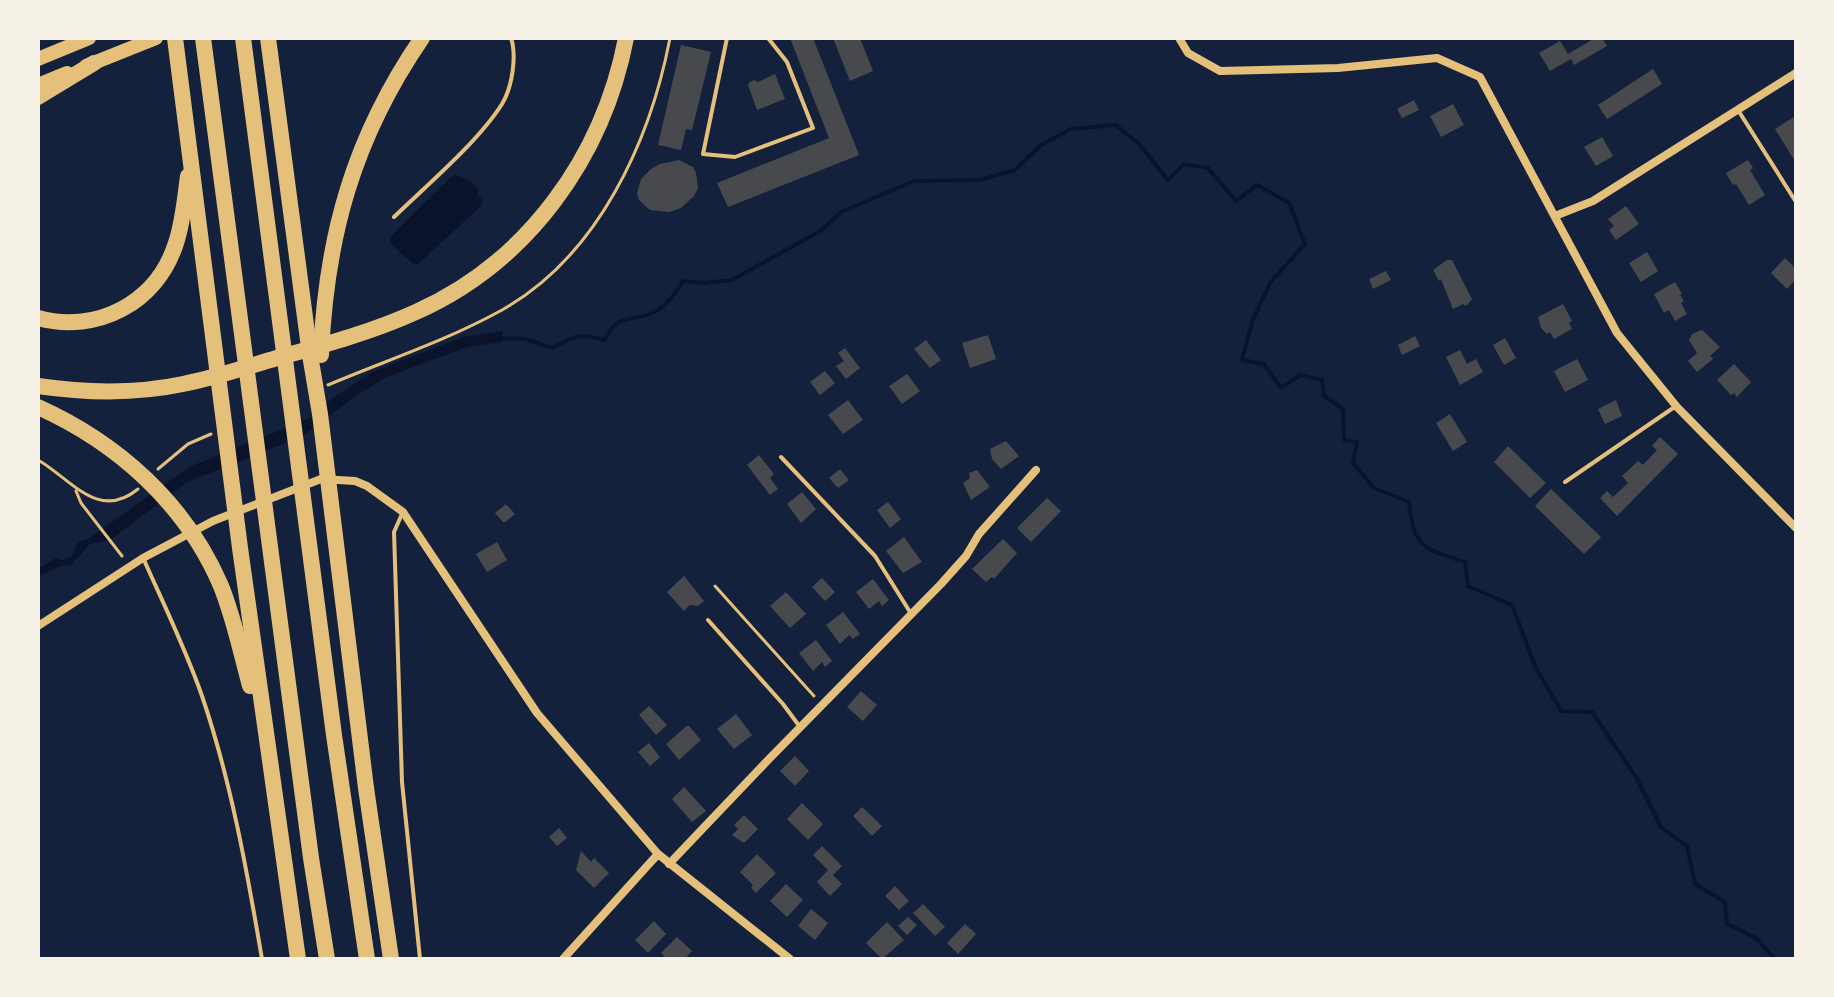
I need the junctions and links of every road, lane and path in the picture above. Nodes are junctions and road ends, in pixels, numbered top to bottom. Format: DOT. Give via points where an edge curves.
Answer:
graph roads {
  1 [pos="89,38"];
  2 [pos="156,38"];
  3 [pos="175,38"];
  4 [pos="243,38"];
  5 [pos="268,38"];
  6 [pos="422,38"];
  7 [pos="511,38"];
  8 [pos="626,38"];
  9 [pos="727,38"];
  10 [pos="768,38"];
  11 [pos="1179,38"];
  12 [pos="204,43"];
  13 [pos="38,59"];
  14 [pos="94,63"];
  15 [pos="1796,73"];
  16 [pos="38,85"];
  17 [pos="38,97"];
  18 [pos="1737,108"];
  19 [pos="191,158"];
  20 [pos="1796,202"];
  21 [pos="1555,216"];
  22 [pos="394,217"];
  23 [pos="38,318"];
  24 [pos="38,386"];
  25 [pos="1676,406"];
  26 [pos="38,407"];
  27 [pos="320,414"];
  28 [pos="781,457"];
  29 [pos="1036,470"];
  30 [pos="1565,482"];
  31 [pos="75,488"];
  32 [pos="403,512"];
  33 [pos="1796,528"];
  34 [pos="122,556"];
  35 [pos="143,558"];
  36 [pos="715,586"];
  37 [pos="912,614"];
  38 [pos="708,620"];
  39 [pos="38,626"];
  40 [pos="822,705"];
  41 [pos="800,727"];
  42 [pos="267,748"];
  43 [pos="658,854"];
  44 [pos="669,864"];
  45 [pos="262,959"];
  46 [pos="298,959"];
  47 [pos="327,959"];
  48 [pos="367,959"];
  49 [pos="391,959"];
  50 [pos="420,959"];
  51 [pos="563,959"];
  52 [pos="790,959"];
  1 -- 13 [label="main road"];
  2 -- 14 [label="main road"];
  3 -- 19 [label="highway"];
  4 -- 48 [label="highway"];
  5 -- 27 [label="highway"];
  6 -- 27 [label="highway" via="385,97 353,171 331,247 322,315"];
  7 -- 22 [label="lane" via="512,73 504,102"];
  8 -- 24 [label="highway" via="603,120 563,190 513,247 444,298 371,330 185,384 87,392"];
  9 -- 10 [label="lane" via="703,154 720,157 735,157 813,128 787,62"];
  11 -- 21 [label="street" via="1188,53 1220,71 1338,68 1437,58 1480,77"];
  12 -- 47 [label="highway"];
  14 -- 16 [label="main road"];
  14 -- 17 [label="highway"];
  15 -- 18 [label="street"];
  18 -- 20 [label="lane"];
  18 -- 21 [label="street" via="1593,201"];
  19 -- 23 [label="highway" via="176,244 149,289 100,319 61,323"];
  19 -- 42 [label="highway"];
  21 -- 25 [label="street" via="1617,333"];
  25 -- 30 [label="lane"];
  25 -- 33 [label="street"];
  26 -- 42 [label="highway" via="123,456 180,516 219,582"];
  27 -- 49 [label="highway"];
  28 -- 37 [label="lane" via="875,556"];
  29 -- 37 [label="street"];
  31 -- 34 [label="path"];
  32 -- 35 [label="street" via="355,481 321,479 213,521"];
  32 -- 43 [label="street" via="537,713"];
  32 -- 50 [label="lane" via="394,532 402,782"];
  35 -- 39 [label="street"];
  35 -- 45 [label="lane" via="202,696 250,884"];
  36 -- 40 [label="path"];
  37 -- 40 [label="street"];
  38 -- 41 [label="lane"];
  40 -- 41 [label="street"];
  41 -- 44 [label="street"];
  42 -- 46 [label="highway"];
  43 -- 44 [label="street"];
  43 -- 51 [label="street"];
  44 -- 52 [label="street"];
}
